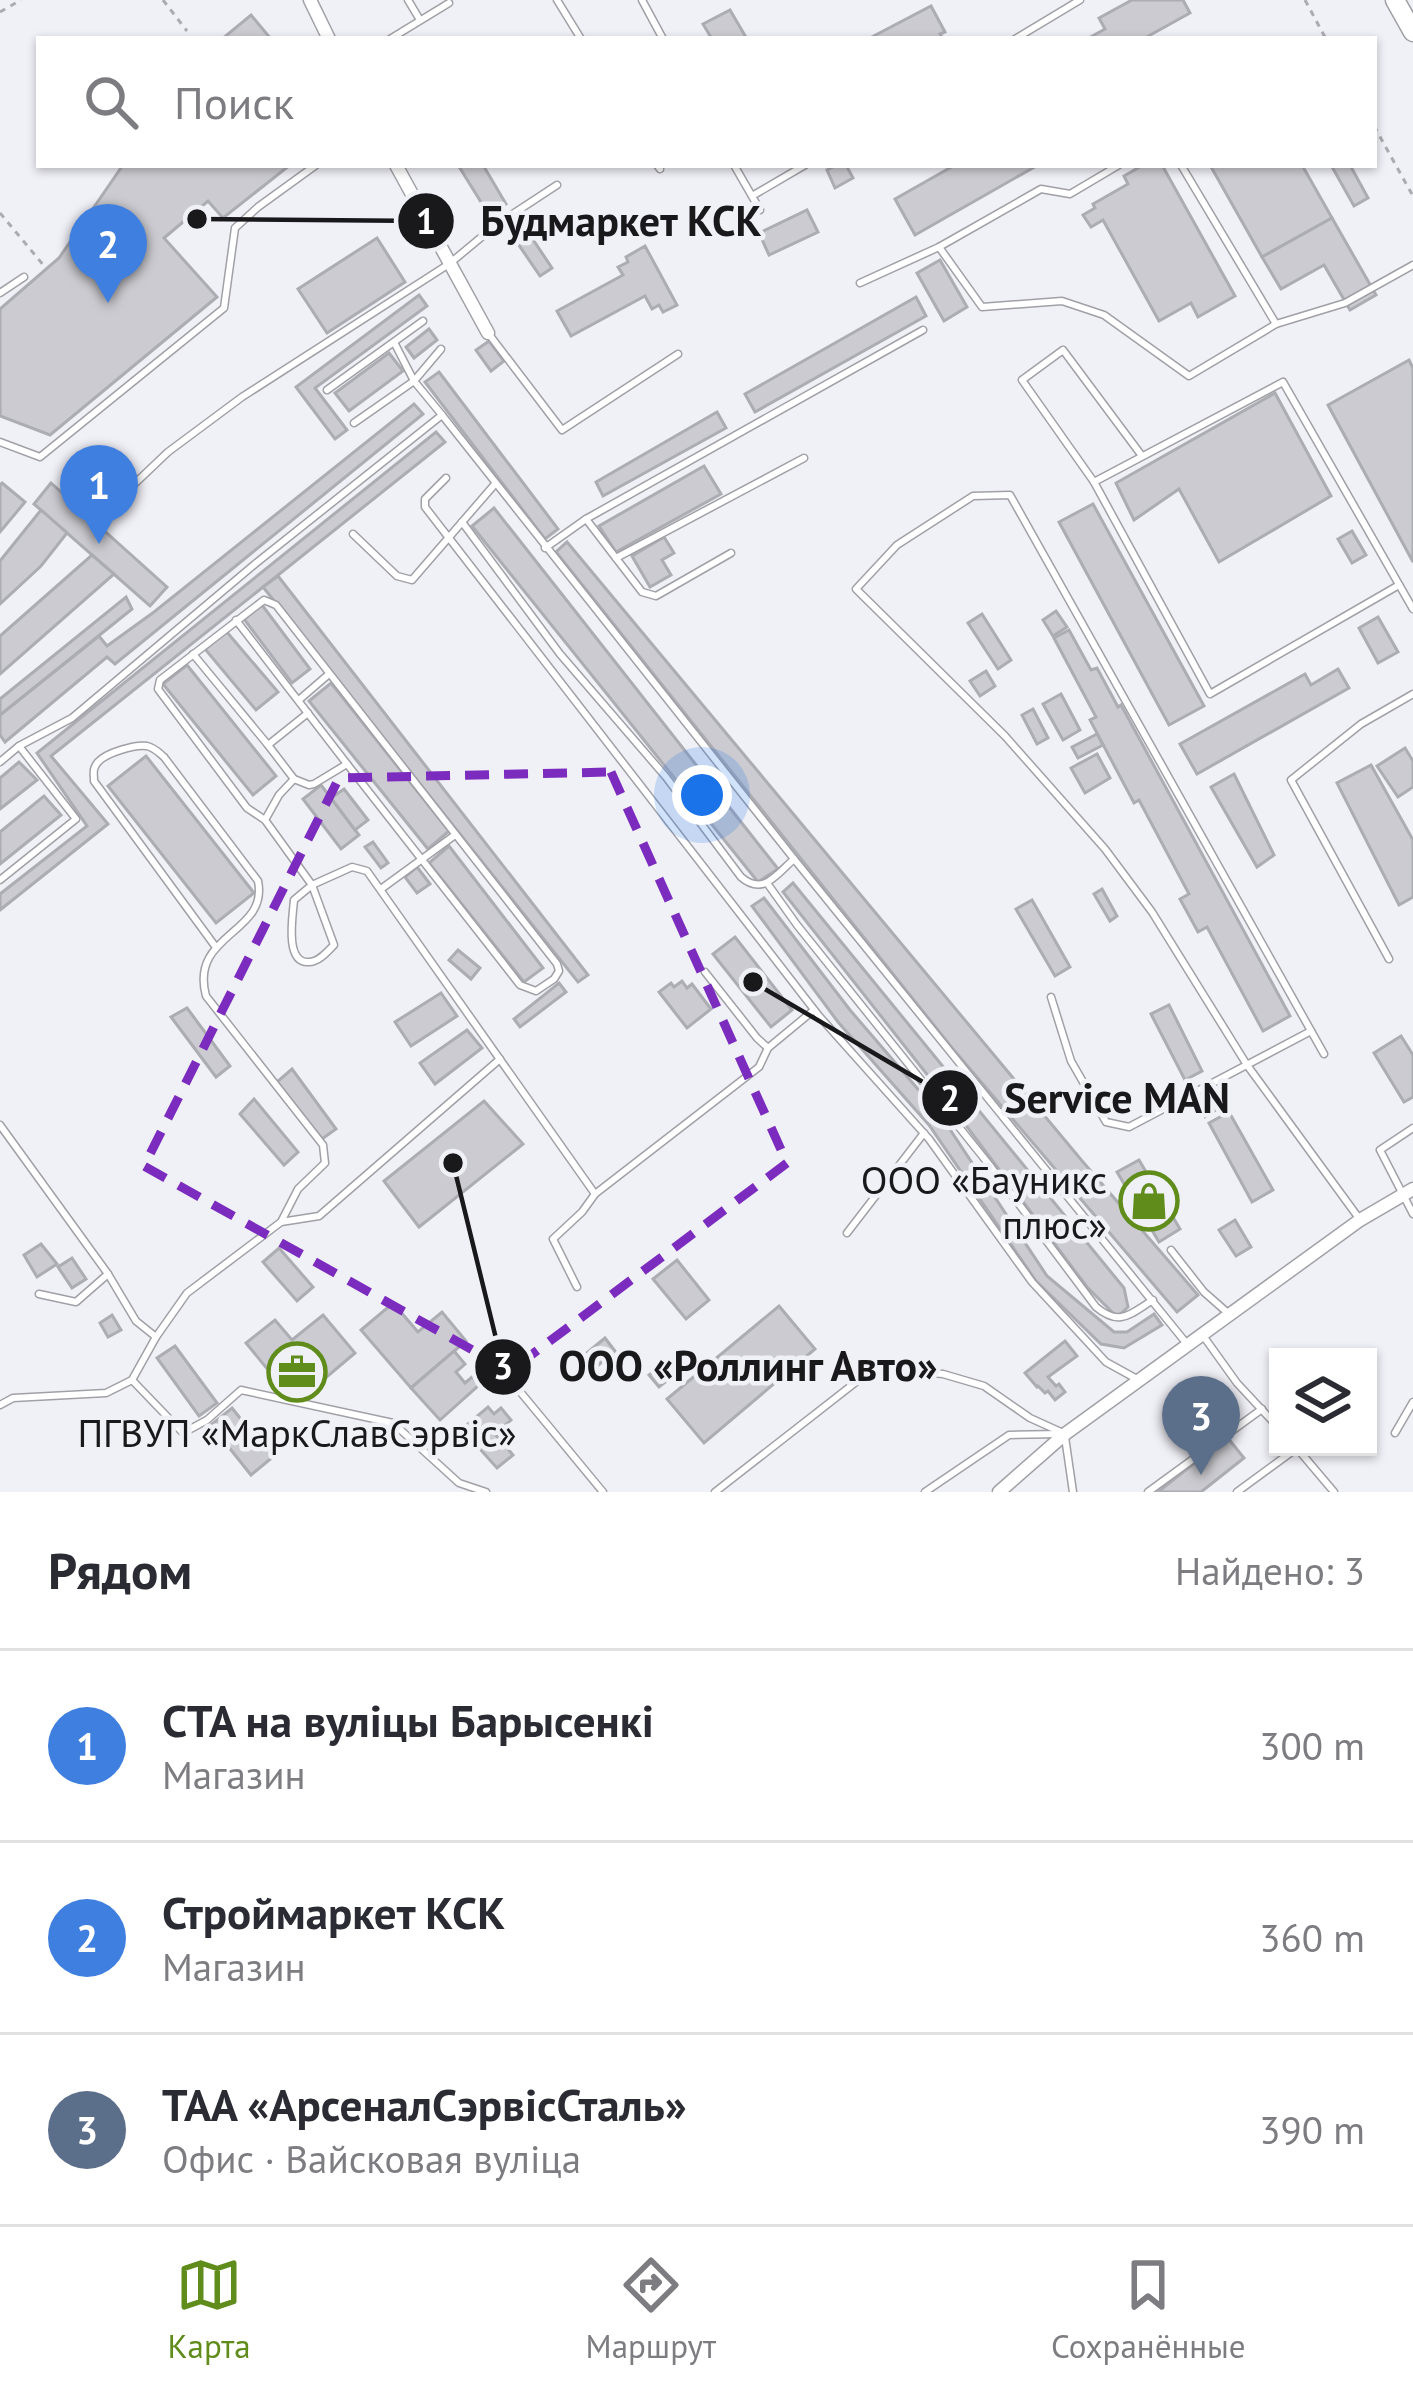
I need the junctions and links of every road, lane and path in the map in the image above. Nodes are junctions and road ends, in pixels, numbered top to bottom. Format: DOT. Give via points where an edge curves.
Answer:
graph roads {
  1 [pos="21,0"];
  2 [pos="163,0"];
  3 [pos="310,0"];
  4 [pos="408,0"];
  5 [pos="557,0"];
  6 [pos="642,0"];
  7 [pos="1080,0"];
  8 [pos="1305,0"];
  9 [pos="1395,0"];
  10 [pos="449,3"];
  11 [pos="0,12"];
  12 [pos="420,20"];
  13 [pos="187,31"];
  14 [pos="1413,32"];
  15 [pos="328,36"];
  16 [pos="395,36"];
  17 [pos="579,36"];
  18 [pos="661,36"];
  19 [pos="1020,36"];
  20 [pos="1324,36"];
  21 [pos="1377,131"];
  22 [pos="312,168"];
  23 [pos="398,168"];
  24 [pos="736,168"];
  25 [pos="800,168"];
  26 [pos="1114,168"];
  27 [pos="1182,168"];
  28 [pos="557,185"];
  29 [pos="752,196"];
  30 [pos="1413,196"];
  31 [pos="760,211"];
  32 [pos="0,213"];
  33 [pos="939,247"];
  34 [pos="449,264"];
  35 [pos="1413,265"];
  36 [pos="45,266"];
  37 [pos="24,277"];
  38 [pos="860,284"];
  39 [pos="0,292"];
  40 [pos="424,321"];
  41 [pos="1276,324"];
  42 [pos="922,330"];
  43 [pos="488,333"];
  44 [pos="394,344"];
  45 [pos="441,350"];
  46 [pos="678,354"];
  47 [pos="414,381"];
  48 [pos="327,390"];
  49 [pos="442,415"];
  50 [pos="354,423"];
  51 [pos="0,442"];
  52 [pos="1142,457"];
  53 [pos="804,458"];
  54 [pos="446,478"];
  55 [pos="1094,482"];
  56 [pos="495,484"];
  57 [pos="106,512"];
  58 [pos="586,519"];
  59 [pos="462,522"];
  60 [pos="353,534"];
  61 [pos="449,537"];
  62 [pos="545,548"];
  63 [pos="730,553"];
  64 [pos="616,558"];
  65 [pos="1399,585"];
  66 [pos="1411,602"];
  67 [pos="236,620"];
  68 [pos="193,654"];
  69 [pos="328,674"];
  70 [pos="1413,694"];
  71 [pos="298,700"];
  72 [pos="308,713"];
  73 [pos="268,745"];
  74 [pos="20,746"];
  75 [pos="0,762"];
  76 [pos="347,764"];
  77 [pos="294,779"];
  78 [pos="265,820"];
  79 [pos="455,835"];
  80 [pos="424,859"];
  81 [pos="794,860"];
  82 [pos="0,880"];
  83 [pos="766,883"];
  84 [pos="312,885"];
  85 [pos="381,890"];
  86 [pos="215,946"];
  87 [pos="1389,959"];
  88 [pos="705,971"];
  89 [pos="1051,997"];
  90 [pos="814,1010"];
  91 [pos="1311,1030"];
  92 [pos="769,1048"];
  93 [pos="1324,1054"];
  94 [pos="500,1059"];
  95 [pos="1246,1065"];
  96 [pos="0,1125"];
  97 [pos="1413,1128"];
  98 [pos="924,1133"];
  99 [pos="1409,1192"];
  100 [pos="595,1194"];
  101 [pos="1413,1214"];
  102 [pos="1360,1220"];
  103 [pos="281,1222"];
  104 [pos="847,1233"];
  105 [pos="1172,1250"];
  106 [pos="108,1274"];
  107 [pos="577,1287"];
  108 [pos="39,1294"];
  109 [pos="1153,1300"];
  110 [pos="1229,1314"];
  111 [pos="1202,1334"];
  112 [pos="156,1337"];
  113 [pos="1187,1344"];
  114 [pos="494,1360"];
  115 [pos="132,1380"];
  116 [pos="1138,1380"];
  117 [pos="1413,1402"];
  118 [pos="0,1406"];
  119 [pos="1262,1409"];
  120 [pos="1269,1417"];
  121 [pos="1395,1433"];
  122 [pos="1065,1434"];
  123 [pos="1285,1456"];
  124 [pos="1303,1456"];
  125 [pos="486,1492"];
  126 [pos="603,1492"];
  127 [pos="715,1492"];
  128 [pos="925,1492"];
  129 [pos="999,1492"];
  130 [pos="1073,1492"];
  131 [pos="1148,1492"];
  132 [pos="1237,1492"];
  133 [pos="1334,1492"];
  1 -- 11 [label="path"];
  2 -- 13 [label="path"];
  3 -- 15 [label="street"];
  4 -- 12 [label="lane"];
  5 -- 17 [label="lane"];
  6 -- 18 [label="lane"];
  7 -- 19 [label="lane"];
  8 -- 20 [label="path"];
  9 -- 14 [label="main road"];
  10 -- 12 [label="lane"];
  12 -- 16 [label="lane"];
  21 -- 30 [label="path"];
  22 -- 51 [label="lane" via="236,228 224,308 40,457"];
  23 -- 34 [label="street"];
  24 -- 29 [label="lane"];
  25 -- 29 [label="lane"];
  26 -- 33 [label="lane" via="1070,194 1041,189"];
  27 -- 41 [label="lane"];
  28 -- 34 [label="lane"];
  29 -- 31 [label="lane"];
  32 -- 36 [label="path"];
  33 -- 38 [label="lane"];
  33 -- 41 [label="lane" via="982,307 1062,301 1104,315 1189,376"];
  34 -- 43 [label="street"];
  34 -- 57 [label="lane" via="242,397"];
  35 -- 41 [label="lane" via="1346,303"];
  37 -- 39 [label="lane"];
  40 -- 44 [label="lane"];
  42 -- 58 [label="lane"];
  43 -- 46 [label="lane" via="562,430"];
  44 -- 47 [label="lane"];
  44 -- 48 [label="lane"];
  45 -- 47 [label="lane"];
  47 -- 49 [label="lane"];
  47 -- 50 [label="lane"];
  49 -- 56 [label="lane"];
  49 -- 74 [label="lane" via="72,718"];
  52 -- 55 [label="lane"];
  52 -- 55 [label="lane" via="1063,350 1022,380"];
  52 -- 65 [label="lane" via="1283,382"];
  53 -- 64 [label="lane"];
  54 -- 61 [label="lane" via="424,502"];
  55 -- 65 [label="lane" via="1210,694"];
  56 -- 59 [label="lane"];
  56 -- 62 [label="lane"];
  58 -- 62 [label="lane"];
  58 -- 64 [label="lane"];
  59 -- 61 [label="lane"];
  59 -- 83 [label="lane" via="741,877"];
  60 -- 61 [label="lane" via="404,580 418,576"];
  61 -- 90 [label="lane"];
  62 -- 81 [label="lane"];
  63 -- 64 [label="lane" via="656,596 642,592"];
  65 -- 66 [label="lane"];
  67 -- 68 [label="lane"];
  67 -- 69 [label="lane" via="271,601"];
  67 -- 71 [label="lane"];
  68 -- 73 [label="lane"];
  68 -- 78 [label="lane" via="158,689"];
  69 -- 71 [label="lane"];
  69 -- 79 [label="lane"];
  70 -- 87 [label="lane" via="1291,779"];
  71 -- 72 [label="lane"];
  72 -- 73 [label="lane"];
  72 -- 76 [label="lane"];
  73 -- 77 [label="lane"];
  74 -- 75 [label="lane"];
  74 -- 82 [label="lane" via="76,819"];
  76 -- 77 [label="lane" via="309,785"];
  76 -- 80 [label="lane"];
  77 -- 78 [label="lane"];
  78 -- 84 [label="lane"];
  79 -- 80 [label="lane"];
  79 -- 80 [label="lane" via="557,964 554,979 536,991 520,985"];
  80 -- 85 [label="lane"];
  81 -- 83 [label="lane"];
  81 -- 109 [label="lane"];
  83 -- 109 [label="lane" via="1096,1307 1116,1319"];
  84 -- 84 [label="lane" via="294,900 292,921 296,955 309,962 334,945"];
  84 -- 85 [label="lane" via="360,867"];
  85 -- 94 [label="lane"];
  86 -- 86 [label="lane" via="94,781 103,758 154,748 258,881 253,915"];
  86 -- 103 [label="lane" via="202,980 206,996 323,1145 325,1163 298,1189"];
  88 -- 92 [label="lane"];
  89 -- 95 [label="lane" via="1071,1061 1106,1122 1129,1127"];
  90 -- 92 [label="lane"];
  90 -- 98 [label="lane"];
  91 -- 93 [label="lane"];
  91 -- 95 [label="lane"];
  91 -- 95 [label="lane" via="1010,495 973,496 897,544 856,589 1105,849"];
  92 -- 100 [label="lane" via="759,1067"];
  94 -- 100 [label="lane"];
  94 -- 103 [label="lane" via="319,1216"];
  95 -- 102 [label="lane"];
  96 -- 106 [label="lane"];
  97 -- 99 [label="lane" via="1380,1150"];
  98 -- 104 [label="lane"];
  98 -- 116 [label="lane" via="1032,1282 1106,1362"];
  99 -- 101 [label="lane"];
  99 -- 102 [label="street"];
  100 -- 107 [label="lane" via="553,1239"];
  102 -- 110 [label="street"];
  103 -- 112 [label="lane" via="187,1293"];
  105 -- 110 [label="lane"];
  106 -- 108 [label="lane" via="76,1302"];
  106 -- 112 [label="lane" via="136,1321"];
  109 -- 113 [label="lane"];
  110 -- 111 [label="street"];
  111 -- 113 [label="street"];
  111 -- 119 [label="lane"];
  112 -- 115 [label="lane"];
  113 -- 116 [label="street"];
  114 -- 126 [label="lane"];
  115 -- 118 [label="lane" via="106,1393 13,1398"];
  115 -- 125 [label="lane" via="183,1433 241,1390 394,1423 459,1483"];
  116 -- 122 [label="street"];
  117 -- 121 [label="lane"];
  119 -- 120 [label="lane"];
  119 -- 131 [label="lane"];
  122 -- 127 [label="lane" via="984,1386 874,1367"];
  122 -- 128 [label="lane" via="1009,1435"];
  122 -- 129 [label="street"];
  122 -- 130 [label="lane"];
  123 -- 132 [label="lane"];
  124 -- 133 [label="lane"];
}
